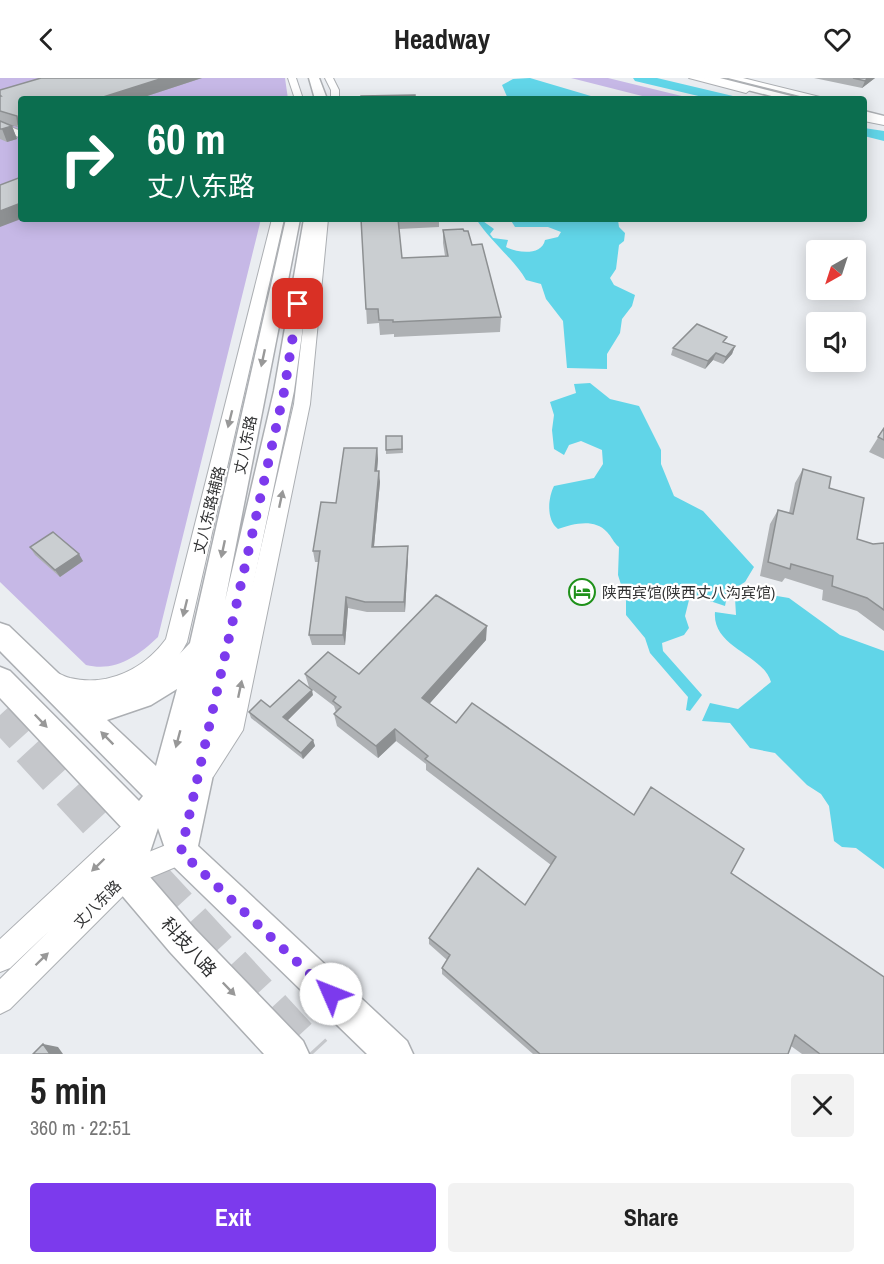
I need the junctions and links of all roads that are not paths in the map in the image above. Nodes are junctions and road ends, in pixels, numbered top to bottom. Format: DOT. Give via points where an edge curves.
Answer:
graph roads {
  1 [pos="292,78"];
  2 [pos="303,78"];
  3 [pos="314,78"];
  4 [pos="329,78"];
  5 [pos="693,78"];
  6 [pos="706,78"];
  7 [pos="720,78"];
  8 [pos="732,78"];
  9 [pos="298,96"];
  10 [pos="307,96"];
  11 [pos="320,96"];
  12 [pos="335,96"];
  13 [pos="771,96"];
  14 [pos="784,96"];
  15 [pos="797,96"];
  16 [pos="811,96"];
  17 [pos="867,114"];
  18 [pos="884,117"];
  19 [pos="0,126"];
  20 [pos="18,134"];
  21 [pos="277,222"];
  22 [pos="292,222"];
  23 [pos="311,222"];
  24 [pos="322,222"];
  25 [pos="0,634"];
  26 [pos="203,644"];
  27 [pos="36,669"];
  28 [pos="0,679"];
  29 [pos="72,704"];
  30 [pos="197,778"];
  31 [pos="163,794"];
  32 [pos="141,825"];
  33 [pos="181,852"];
  34 [pos="126,874"];
  35 [pos="0,958"];
  36 [pos="0,999"];
  37 [pos="290,1054"];
  38 [pos="394,1054"];
  1 -- 9 [label="street"];
  2 -- 10 [label="main road"];
  3 -- 11 [label="main road"];
  4 -- 12 [label="street"];
  5 -- 13 [label="street"];
  6 -- 14 [label="main road"];
  7 -- 15 [label="main road"];
  8 -- 16 [label="street"];
  17 -- 18 [label="main road"];
  19 -- 20 [label="street"];
  21 -- 27 [label="street, 丈八东路辅路, one-way" via="176,642 146,674 107,688 72,689"];
  22 -- 26 [label="main road, 丈八东路, one-way"];
  23 -- 30 [label="main road, 丈八东路" via="284,392"];
  30 -- 24 [label="street, one-way" via="231,730 302,404"];
  25 -- 27 [label="main road"];
  26 -- 29 [label="main road" via="179,673 143,695 101,709 82,709"];
  26 -- 31 [label="main road, 丈八东路, one-way"];
  27 -- 29 [label="main road"];
  28 -- 32 [label="main road, one-way"];
  31 -- 29 [label="main road, one-way"];
  30 -- 33 [label="main road, 丈八东路"];
  31 -- 32 [label="main road, 丈八东路"];
  31 -- 33 [label="main road"];
  32 -- 34 [label="main road"];
  32 -- 35 [label="street, 丈八东路, one-way"];
  33 -- 34 [label="street, 丈八东路"];
  33 -- 38 [label="main road"];
  36 -- 34 [label="street, 丈八东路, one-way"];
  34 -- 37 [label="main road, 科技八路, one-way" via="182,940"];
}
